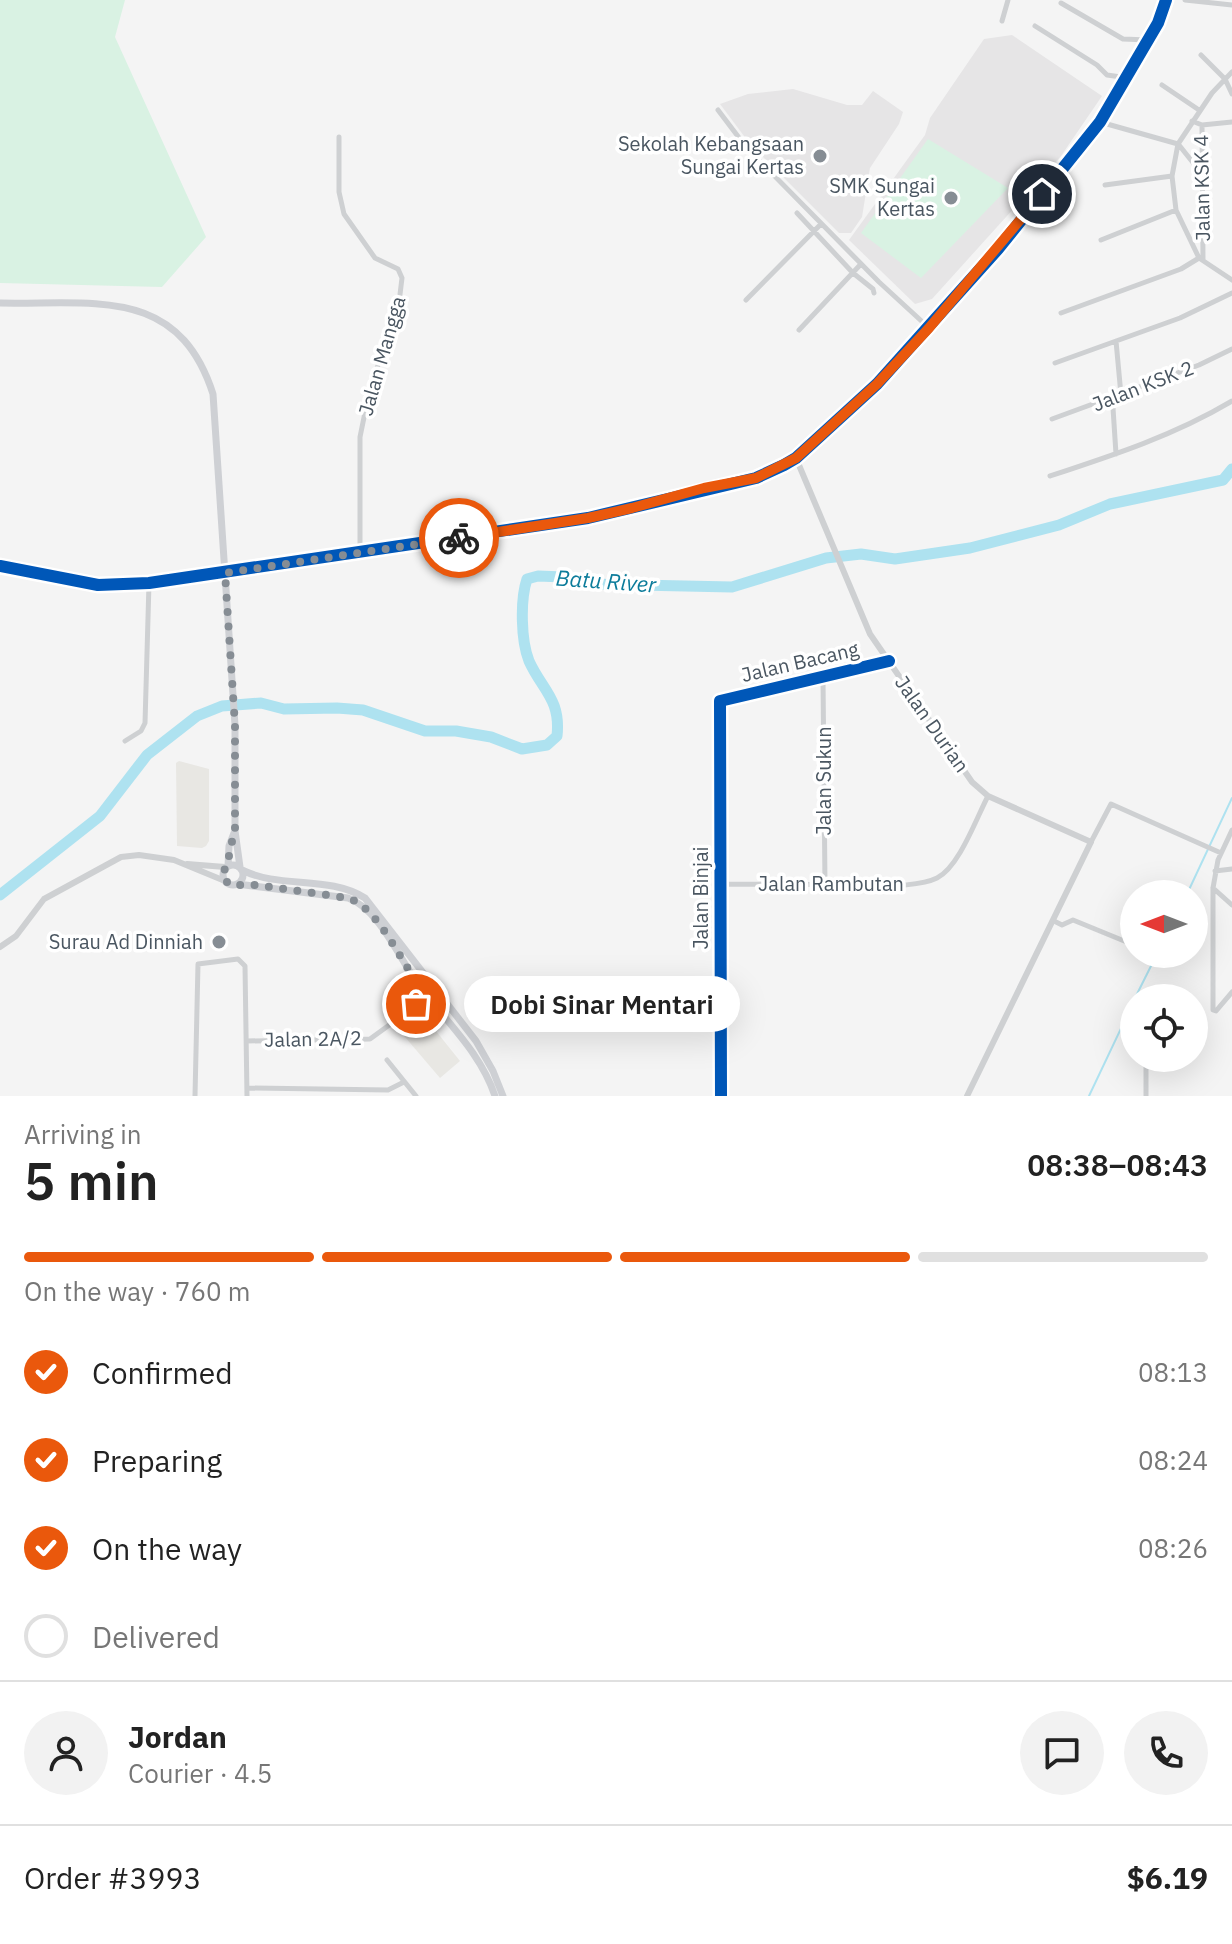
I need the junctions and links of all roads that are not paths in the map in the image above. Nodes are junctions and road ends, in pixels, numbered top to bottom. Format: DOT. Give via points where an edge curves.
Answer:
graph roads {
  1 [pos="1008,0"];
  2 [pos="1166,0"];
  3 [pos="1185,0"];
  4 [pos="1061,3"];
  5 [pos="1232,5"];
  6 [pos="1002,21"];
  7 [pos="1035,26"];
  8 [pos="1148,40"];
  9 [pos="1201,55"];
  10 [pos="1232,72"];
  11 [pos="1129,73"];
  12 [pos="1225,79"];
  13 [pos="1162,85"];
  14 [pos="1232,94"];
  15 [pos="718,110"];
  16 [pos="1199,110"];
  17 [pos="1192,121"];
  18 [pos="1100,122"];
  19 [pos="1232,122"];
  20 [pos="1202,125"];
  21 [pos="339,137"];
  22 [pos="1178,144"];
  23 [pos="1202,174"];
  24 [pos="1172,176"];
  25 [pos="1105,185"];
  26 [pos="1176,210"];
  27 [pos="797,213"];
  28 [pos="822,223"];
  29 [pos="814,231"];
  30 [pos="1101,240"];
  31 [pos="1201,260"];
  32 [pos="861,264"];
  33 [pos="853,273"];
  34 [pos="1232,280"];
  35 [pos="874,293"];
  36 [pos="1232,293"];
  37 [pos="746,300"];
  38 [pos="0,303"];
  39 [pos="1061,313"];
  40 [pos="929,328"];
  41 [pos="799,330"];
  42 [pos="1116,341"];
  43 [pos="1232,349"];
  44 [pos="1055,363"];
  45 [pos="1118,396"];
  46 [pos="1232,401"];
  47 [pos="1052,419"];
  48 [pos="1116,454"];
  49 [pos="796,458"];
  50 [pos="1050,476"];
  51 [pos="360,553"];
  52 [pos="0,566"];
  53 [pos="225,573"];
  54 [pos="149,583"];
  55 [pos="889,661"];
  56 [pos="823,678"];
  57 [pos="720,701"];
  58 [pos="125,741"];
  59 [pos="988,796"];
  60 [pos="1232,830"];
  61 [pos="235,831"];
  62 [pos="1091,842"];
  63 [pos="1221,853"];
  64 [pos="183,863"];
  65 [pos="226,867"];
  66 [pos="241,868"];
  67 [pos="1232,869"];
  68 [pos="1215,871"];
  69 [pos="225,881"];
  70 [pos="237,884"];
  71 [pos="722,884"];
  72 [pos="825,885"];
  73 [pos="1213,888"];
  74 [pos="1232,905"];
  75 [pos="1054,921"];
  76 [pos="1120,939"];
  77 [pos="0,947"];
  78 [pos="431,983"];
  79 [pos="436,991"];
  80 [pos="1232,992"];
  81 [pos="426,994"];
  82 [pos="247,1041"];
  83 [pos="387,1060"];
  84 [pos="1146,1072"];
  85 [pos="404,1082"];
  86 [pos="247,1088"];
  87 [pos="195,1096"];
  88 [pos="247,1096"];
  89 [pos="416,1096"];
  90 [pos="495,1096"];
  91 [pos="503,1096"];
  92 [pos="721,1096"];
  93 [pos="967,1096"];
  94 [pos="1146,1096"];
  1 -- 6 [label="street"];
  2 -- 8 [label="street"];
  3 -- 5 [label="street"];
  4 -- 8 [label="street" via="1123,39"];
  7 -- 11 [label="street" via="1107,75"];
  8 -- 11 [label="street"];
  9 -- 12 [label="street"];
  10 -- 12 [label="street"];
  11 -- 18 [label="street"];
  12 -- 14 [label="street"];
  12 -- 16 [label="street"];
  13 -- 16 [label="street"];
  15 -- 28 [label="street" via="746,147"];
  16 -- 17 [label="street"];
  17 -- 20 [label="street, Jalan KSK 4"];
  17 -- 22 [label="street"];
  18 -- 22 [label="street"];
  18 -- 40 [label="street"];
  19 -- 20 [label="street"];
  20 -- 23 [label="street, Jalan KSK 4"];
  21 -- 51 [label="street, Jalan Mangga" via="344,214 375,258 398,269 402,278 397,319 360,437"];
  22 -- 23 [label="street"];
  22 -- 24 [label="street"];
  23 -- 31 [label="street, Jalan KSK 4"];
  24 -- 25 [label="street"];
  24 -- 26 [label="street"];
  26 -- 30 [label="street"];
  26 -- 31 [label="street"];
  27 -- 29 [label="street"];
  28 -- 29 [label="street"];
  28 -- 32 [label="street"];
  29 -- 33 [label="street"];
  29 -- 37 [label="street"];
  31 -- 34 [label="street"];
  31 -- 39 [label="street"];
  32 -- 33 [label="street"];
  32 -- 40 [label="street"];
  33 -- 35 [label="street"];
  33 -- 41 [label="street"];
  36 -- 42 [label="street"];
  38 -- 53 [label="main road" via="128,306 168,323 196,353 213,394"];
  40 -- 49 [label="street"];
  42 -- 44 [label="street"];
  42 -- 45 [label="street"];
  43 -- 45 [label="street, Jalan KSK 2"];
  45 -- 47 [label="street, Jalan KSK 2"];
  45 -- 48 [label="street" via="1113,408"];
  46 -- 48 [label="street" via="1197,422"];
  48 -- 50 [label="street"];
  49 -- 51 [label="street" via="756,478 588,518"];
  49 -- 55 [label="street, Jalan Durian" via="870,634"];
  51 -- 53 [label="street"];
  52 -- 54 [label="street" via="98,585"];
  53 -- 54 [label="street"];
  53 -- 61 [label="main road" via="235,725"];
  54 -- 58 [label="street" via="145,723"];
  55 -- 56 [label="street, Jalan Bacang"];
  55 -- 59 [label="street, Jalan Durian" via="972,782"];
  56 -- 57 [label="street, Jalan Bacang"];
  56 -- 72 [label="street, Jalan Sukun"];
  57 -- 71 [label="street, Jalan Binjai"];
  59 -- 62 [label="street, Jalan Durian"];
  59 -- 72 [label="street, Jalan Rambutan" via="953,862 938,878 905,885"];
  60 -- 63 [label="street"];
  61 -- 65 [label="main road"];
  61 -- 66 [label="main road"];
  62 -- 63 [label="street" via="1111,804"];
  62 -- 75 [label="street"];
  63 -- 68 [label="street"];
  64 -- 65 [label="street"];
  64 -- 69 [label="street"];
  64 -- 77 [label="street" via="133,855 110,861 44,899 16,936"];
  65 -- 66 [label="main road"];
  65 -- 69 [label="main road"];
  66 -- 70 [label="main road"];
  66 -- 78 [label="main road" via="269,880 355,892 371,903"];
  67 -- 68 [label="street"];
  68 -- 73 [label="street"];
  69 -- 70 [label="main road"];
  70 -- 81 [label="main road" via="360,902"];
  71 -- 72 [label="street, Jalan Rambutan"];
  71 -- 92 [label="street, Jalan Binjai"];
  73 -- 74 [label="street"];
  73 -- 80 [label="street" via="1212,1008 1216,1011"];
  75 -- 76 [label="street" via="1062,925 1073,920"];
  75 -- 93 [label="street"];
  78 -- 79 [label="main road"];
  78 -- 81 [label="street, Jalan 2A/2"];
  79 -- 81 [label="street, Jalan 2A/2"];
  79 -- 91 [label="main road" via="481,1049"];
  81 -- 82 [label="street, Jalan 2A/2" via="370,1039"];
  81 -- 90 [label="main road" via="475,1054"];
  82 -- 86 [label="street"];
  82 -- 87 [label="street" via="245,966 238,959 201,961"];
  83 -- 85 [label="street"];
  84 -- 94 [label="street"];
  85 -- 86 [label="street" via="388,1090"];
  85 -- 89 [label="street"];
  86 -- 88 [label="street"];
}
